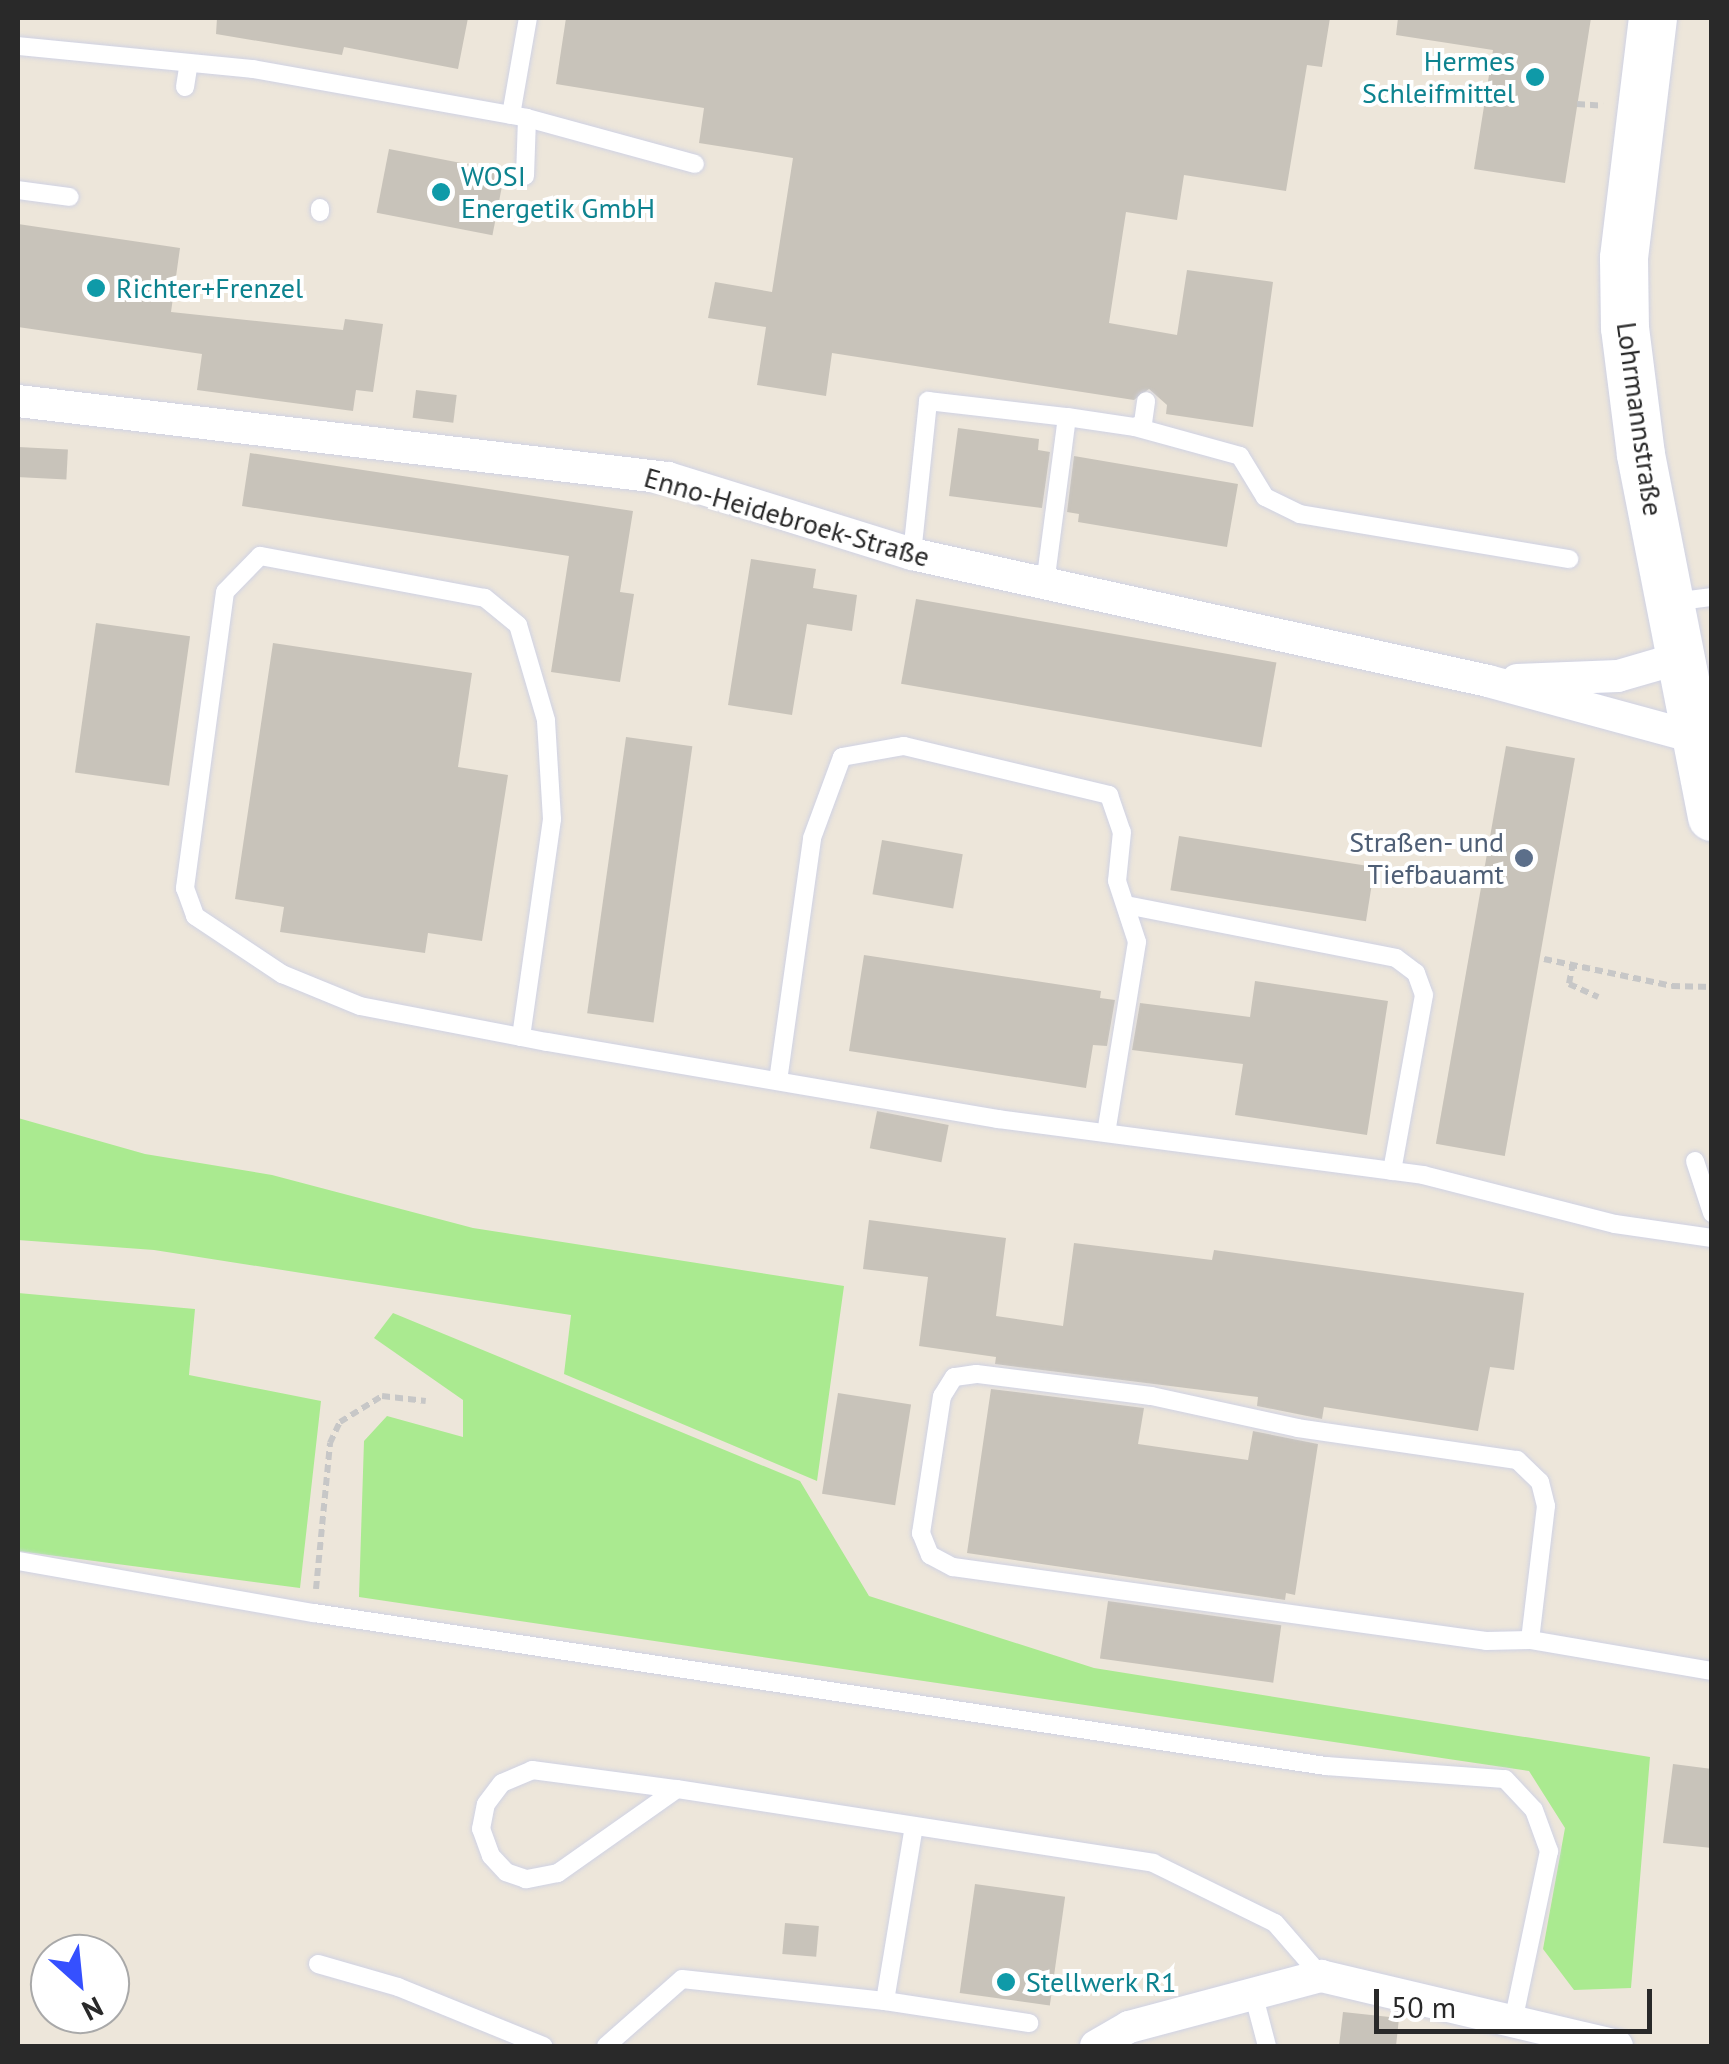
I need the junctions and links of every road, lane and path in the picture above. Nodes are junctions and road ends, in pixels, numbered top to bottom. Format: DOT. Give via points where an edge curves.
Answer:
graph roads {
  1 [pos="528,18"];
  2 [pos="1653,18"];
  3 [pos="18,46"];
  4 [pos="189,62"];
  5 [pos="185,87"];
  6 [pos="1577,104"];
  7 [pos="1594,105"];
  8 [pos="519,117"];
  9 [pos="695,164"];
  10 [pos="525,176"];
  11 [pos="18,190"];
  12 [pos="70,197"];
  13 [pos="18,401"];
  14 [pos="1146,401"];
  15 [pos="1067,417"];
  16 [pos="1135,428"];
  17 [pos="912,554"];
  18 [pos="1570,560"];
  19 [pos="1045,584"];
  20 [pos="1690,600"];
  21 [pos="1680,658"];
  22 [pos="1488,680"];
  23 [pos="1694,737"];
  24 [pos="1712,816"];
  25 [pos="1126,906"];
  26 [pos="1544,959"];
  27 [pos="1573,963"];
  28 [pos="1712,987"];
  29 [pos="1598,997"];
  30 [pos="521,1037"];
  31 [pos="778,1081"];
  32 [pos="1106,1133"];
  33 [pos="1695,1162"];
  34 [pos="1392,1171"];
  35 [pos="1712,1213"];
  36 [pos="1712,1238"];
  37 [pos="426,1401"];
  38 [pos="18,1561"];
  39 [pos="314,1612"];
  40 [pos="1530,1640"];
  41 [pos="1712,1671"];
  42 [pos="678,1789"];
  43 [pos="914,1826"];
  44 [pos="318,1964"];
  45 [pos="1321,1976"];
  46 [pos="1254,1994"];
  47 [pos="885,2001"];
  48 [pos="1514,2017"];
  49 [pos="1029,2023"];
  50 [pos="543,2046"];
  51 [pos="606,2046"];
  52 [pos="1096,2046"];
  53 [pos="1267,2046"];
  54 [pos="1617,2046"];
  1 -- 8 [label="lane"];
  2 -- 20 [label="street, Lohrmannstraße" via="1624,258 1625,328"];
  3 -- 4 [label="lane"];
  4 -- 5 [label="lane"];
  4 -- 8 [label="lane"];
  6 -- 7 [label="path"];
  8 -- 9 [label="lane"];
  8 -- 10 [label="lane"];
  11 -- 12 [label="lane"];
  13 -- 17 [label="street, Enno-Heidebroek-Straße" via="668,478"];
  14 -- 16 [label="lane" via="1143,423"];
  15 -- 16 [label="lane"];
  15 -- 17 [label="lane" via="928,401"];
  15 -- 19 [label="lane"];
  16 -- 18 [label="lane" via="1240,456 1265,496 1300,514"];
  17 -- 19 [label="street, Enno-Heidebroek-Straße"];
  19 -- 22 [label="street, Enno-Heidebroek-Straße"];
  20 -- 21 [label="street, Lohrmannstraße"];
  21 -- 22 [label="street, Enno-Heidebroek-Straße" via="1618,676"];
  21 -- 23 [label="street, Lohrmannstraße"];
  22 -- 23 [label="street, Enno-Heidebroek-Straße"];
  23 -- 24 [label="street, Lohrmannstraße"];
  25 -- 31 [label="lane" via="1117,881 1122,832 1109,795 904,746 842,757 812,838"];
  25 -- 32 [label="lane" via="1137,942"];
  25 -- 34 [label="lane" via="1396,958 1416,973 1424,994"];
  26 -- 27 [label="path"];
  27 -- 28 [label="path" via="1672,986"];
  27 -- 29 [label="path" via="1569,984"];
  30 -- 30 [label="lane" via="360,1006 282,974 195,916 186,888 225,592 260,556 485,598 518,625 546,720 552,819"];
  30 -- 31 [label="lane"];
  31 -- 32 [label="lane"];
  32 -- 34 [label="lane"];
  33 -- 35 [label="lane"];
  34 -- 36 [label="lane" via="1615,1224"];
  37 -- 39 [label="path" via="382,1396 340,1422 330,1442"];
  38 -- 39 [label="lane"];
  39 -- 48 [label="lane" via="1326,1766 1505,1780 1534,1810 1549,1851"];
  40 -- 40 [label="lane" via="1546,1506 1540,1482 1516,1460 1298,1428 1151,1396 976,1374 954,1377 942,1396 922,1533 930,1555 953,1567 1486,1641"];
  40 -- 41 [label="lane"];
  42 -- 42 [label="lane" via="532,1770 502,1783 486,1804 481,1829 506,1872 526,1879 558,1873"];
  42 -- 43 [label="lane"];
  43 -- 45 [label="lane" via="1153,1863 1275,1923"];
  43 -- 47 [label="lane"];
  44 -- 50 [label="lane" via="398,1987"];
  45 -- 46 [label="street"];
  45 -- 48 [label="street"];
  46 -- 52 [label="street" via="1129,2027"];
  46 -- 53 [label="lane"];
  47 -- 49 [label="lane"];
  47 -- 51 [label="lane" via="682,1979"];
  48 -- 54 [label="street"];
}
